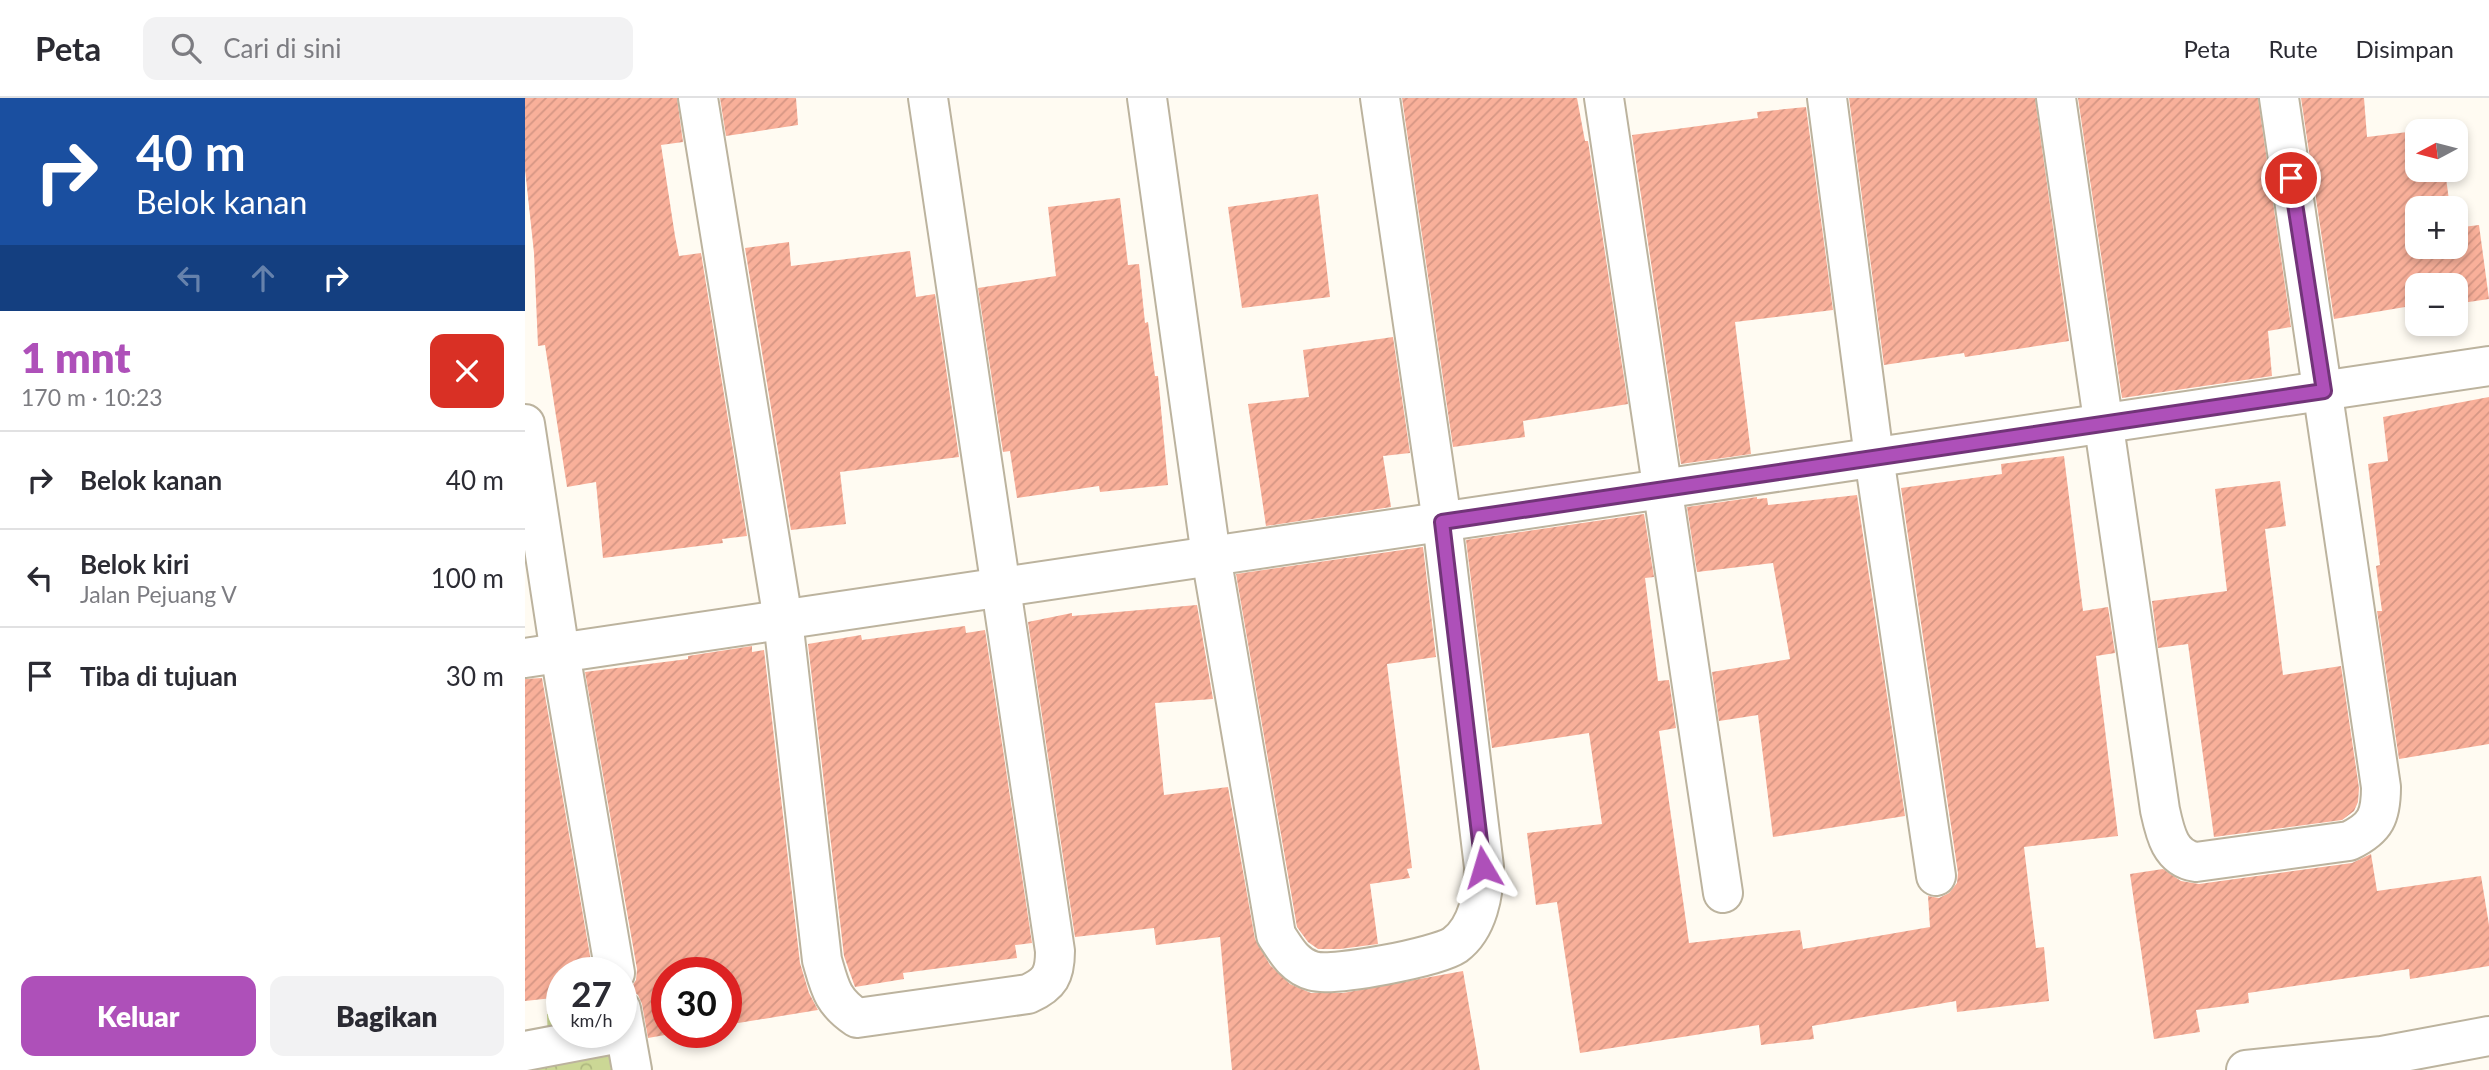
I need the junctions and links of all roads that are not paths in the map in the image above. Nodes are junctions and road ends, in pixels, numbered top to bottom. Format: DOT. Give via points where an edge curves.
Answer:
graph roads {
  1 [pos="698,98"];
  2 [pos="928,98"];
  3 [pos="1147,98"];
  4 [pos="1380,98"];
  5 [pos="1604,98"];
  6 [pos="1827,98"];
  7 [pos="2056,98"];
  8 [pos="2279,98"];
  9 [pos="2489,366"];
  10 [pos="2324,391"];
  11 [pos="525,424"];
  12 [pos="2103,424"];
  13 [pos="1874,457"];
  14 [pos="1662,489"];
  15 [pos="1442,522"];
  16 [pos="1211,556"];
  17 [pos="1001,588"];
  18 [pos="783,620"];
  19 [pos="542,656"];
  20 [pos="1936,876"];
  21 [pos="1723,893"];
  22 [pos="611,957"];
  23 [pos="2489,1036"];
  24 [pos="546,1045"];
  25 [pos="628,1048"];
  26 [pos="525,1051"];
  27 [pos="2383,1063"];
  28 [pos="632,1070"];
  29 [pos="2246,1070"];
  1 -- 18 [label="street"];
  2 -- 17 [label="street"];
  3 -- 16 [label="street"];
  4 -- 15 [label="street"];
  5 -- 14 [label="street"];
  6 -- 13 [label="street"];
  7 -- 12 [label="street"];
  8 -- 10 [label="street"];
  9 -- 10 [label="street"];
  10 -- 12 [label="street"];
  10 -- 12 [label="street" via="2381,787 2376,822 2349,841 2196,862 2178,855 2170,844 2159,810"];
  11 -- 19 [label="street"];
  12 -- 13 [label="street"];
  13 -- 14 [label="street"];
  13 -- 20 [label="street"];
  14 -- 15 [label="street"];
  14 -- 21 [label="street"];
  15 -- 16 [label="street"];
  15 -- 16 [label="street" via="1484,892 1474,921 1456,944 1432,955 1332,973 1312,971 1292,960 1276,935"];
  16 -- 17 [label="street"];
  17 -- 18 [label="street"];
  17 -- 18 [label="street" via="1055,967 1052,979 1028,994 950,1006 857,1018 839,1006 829,984 822,960"];
  18 -- 19 [label="street"];
  19 -- 22 [label="street"];
  23 -- 27 [label="street"];
  24 -- 26 [label="street"];
  25 -- 28 [label="street"];
  27 -- 29 [label="street"];
}
